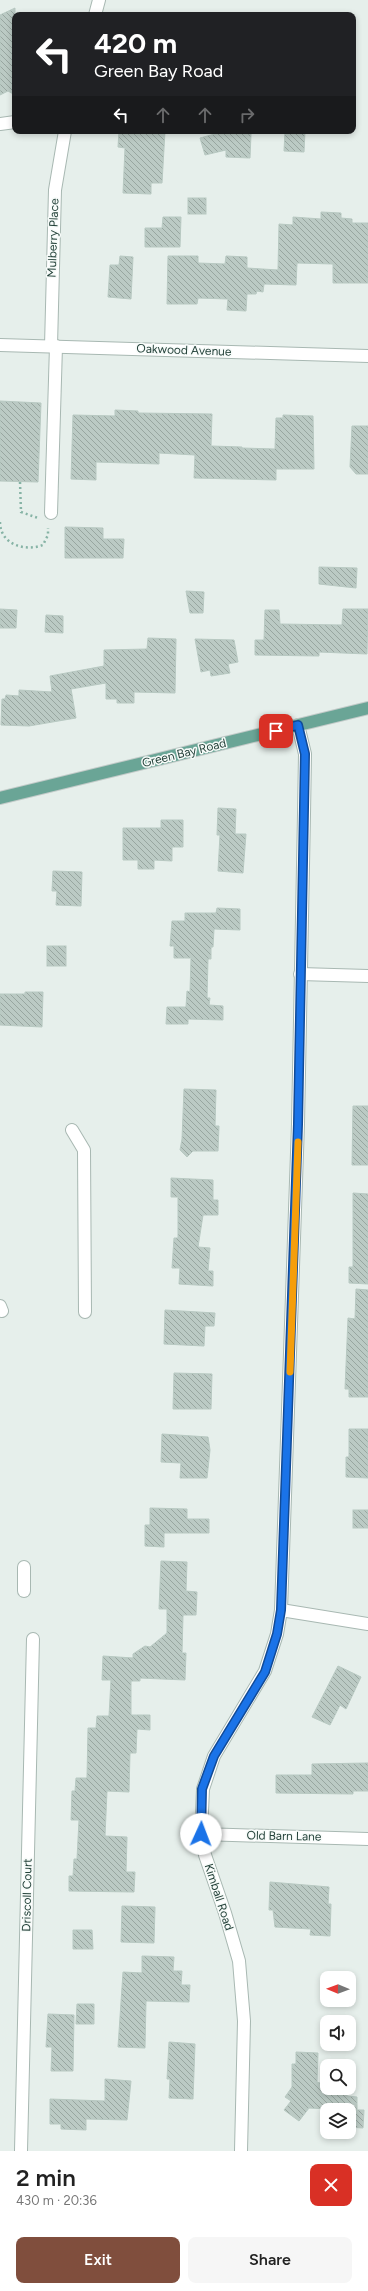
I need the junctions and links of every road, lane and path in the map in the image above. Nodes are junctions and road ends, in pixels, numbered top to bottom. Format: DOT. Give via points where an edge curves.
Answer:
graph roads {
  1 [pos="99,0"];
  2 [pos="96,12"];
  3 [pos="12,122"];
  4 [pos="0,124"];
  5 [pos="64,134"];
  6 [pos="0,345"];
  7 [pos="53,346"];
  8 [pos="368,356"];
  9 [pos="20,482"];
  10 [pos="47,519"];
  11 [pos="0,522"];
  12 [pos="368,708"];
  13 [pos="298,725"];
  14 [pos="0,798"];
  15 [pos="300,974"];
  16 [pos="368,976"];
  17 [pos="72,1130"];
  18 [pos="85,1312"];
  19 [pos="24,1567"];
  20 [pos="24,1591"];
  21 [pos="281,1610"];
  22 [pos="368,1624"];
  23 [pos="33,1639"];
  24 [pos="201,1834"];
  25 [pos="368,1839"];
  26 [pos="22,2151"];
  27 [pos="241,2151"];
  1 -- 2 [label="street"];
  3 -- 4 [label="street"];
  5 -- 7 [label="street, Mulberry Place" via="55,190"];
  6 -- 7 [label="street, Oakwood Avenue"];
  7 -- 8 [label="street, Oakwood Avenue"];
  7 -- 10 [label="street, Mulberry Place"];
  9 -- 10 [label="path" via="21,512"];
  10 -- 11 [label="path" via="48,535 43,545 17,546 6,540 0,530"];
  12 -- 13 [label="main road, Green Bay Road"];
  13 -- 14 [label="main road, Green Bay Road"];
  13 -- 15 [label="street, Kimball Road" via="305,754"];
  15 -- 16 [label="street"];
  15 -- 21 [label="street, Kimball Road" via="298,1132"];
  17 -- 18 [label="street" via="84,1150"];
  19 -- 20 [label="street"];
  21 -- 22 [label="street"];
  21 -- 24 [label="street, Kimball Road" via="277,1634 265,1672 214,1756 202,1789"];
  23 -- 26 [label="street, Driscoll Court"];
  24 -- 25 [label="street, Old Barn Lane"];
  24 -- 27 [label="street, Kimball Road" via="205,1855 238,1961 244,2020"];
}
